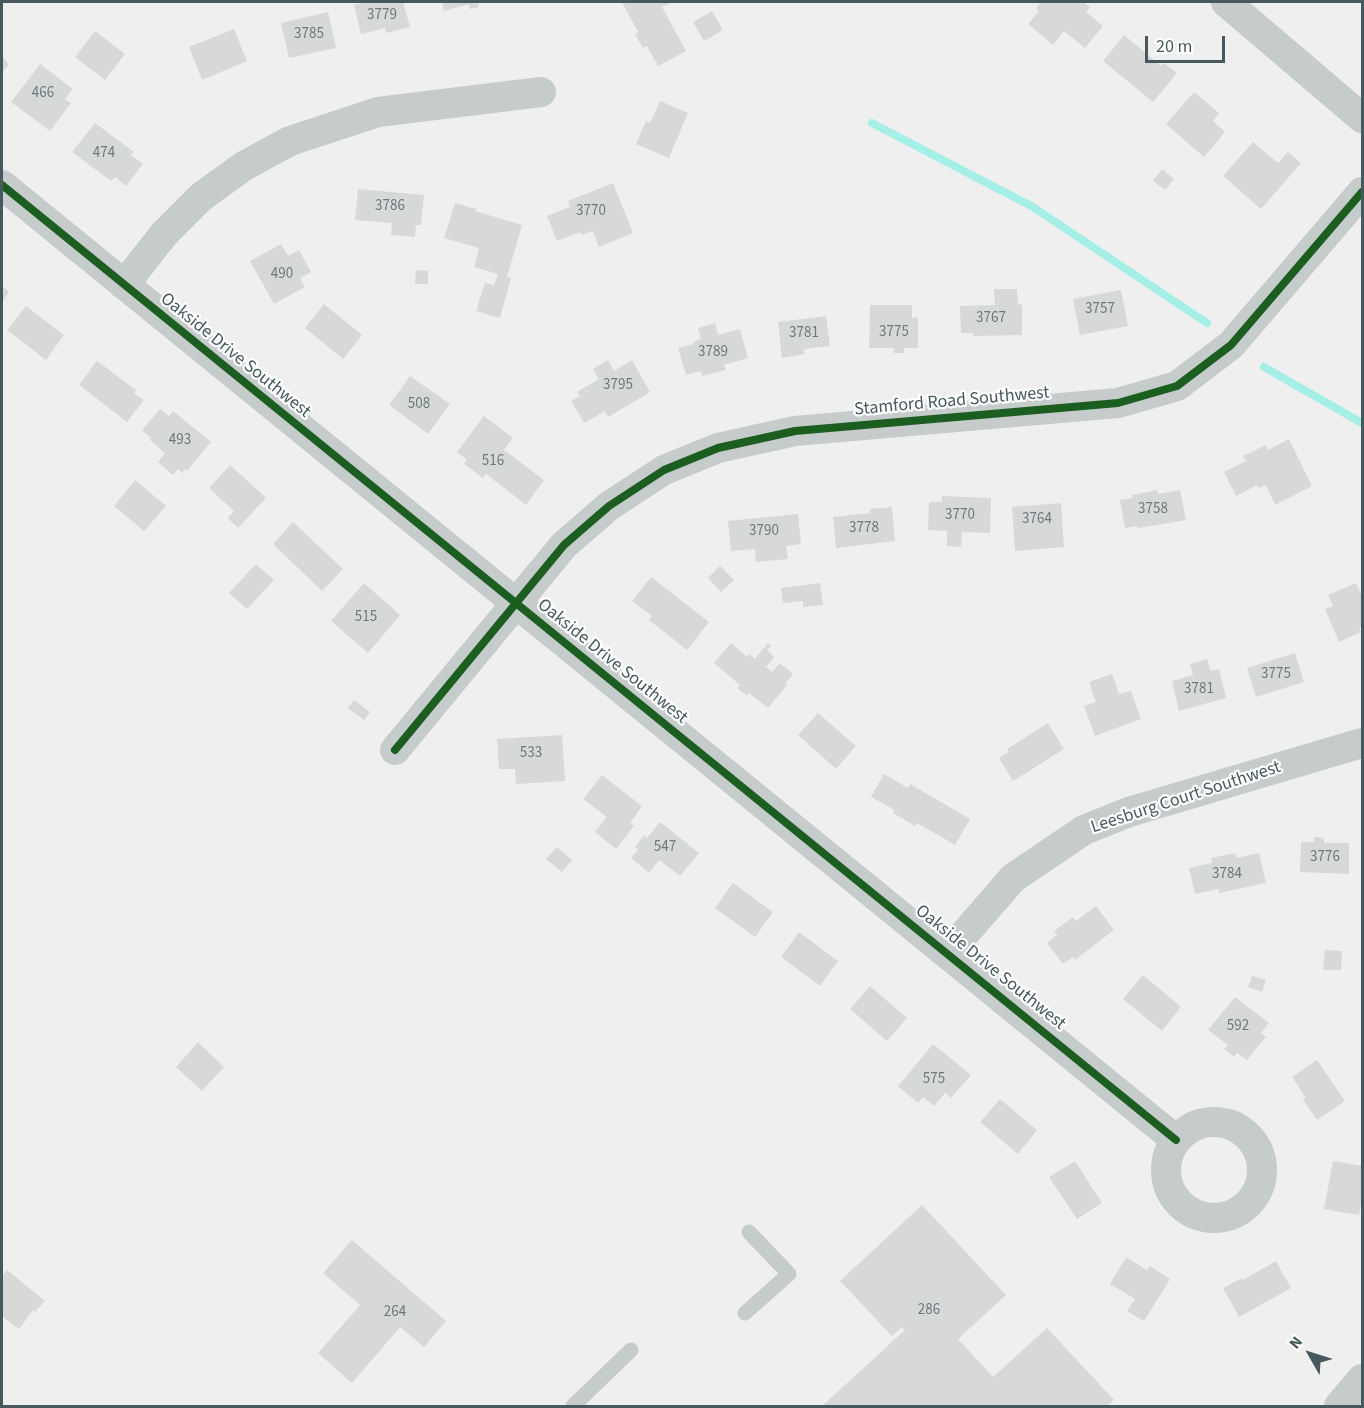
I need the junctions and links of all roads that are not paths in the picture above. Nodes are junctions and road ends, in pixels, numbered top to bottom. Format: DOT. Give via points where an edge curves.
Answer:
graph roads {
  1 [pos="1226,2"];
  2 [pos="541,92"];
  3 [pos="1362,118"];
  4 [pos="2,185"];
  5 [pos="1362,192"];
  6 [pos="124,285"];
  7 [pos="515,602"];
  8 [pos="1362,743"];
  9 [pos="395,750"];
  10 [pos="948,953"];
  11 [pos="1176,1140"];
  12 [pos="749,1232"];
  13 [pos="745,1313"];
  14 [pos="632,1350"];
  15 [pos="1362,1379"];
  16 [pos="573,1407"];
  17 [pos="1339,1407"];
  1 -- 3 [label="street"];
  2 -- 6 [label="street" via="378,112 290,141 244,166 201,197 164,234"];
  4 -- 6 [label="street, Oakside Drive Southwest"];
  5 -- 7 [label="street, Stamford Road Southwest" via="1231,345 1177,386 1118,404 795,430 718,448 664,470 609,506 564,545"];
  6 -- 7 [label="street, Oakside Drive Southwest"];
  7 -- 9 [label="street, Stamford Road Southwest"];
  7 -- 10 [label="street, Oakside Drive Southwest"];
  8 -- 10 [label="street, Leesburg Court Southwest" via="1129,812 1084,830 1013,878"];
  10 -- 11 [label="street, Oakside Drive Southwest"];
  12 -- 13 [label="lane" via="789,1275"];
  14 -- 16 [label="lane"];
  15 -- 17 [label="street"];
}
